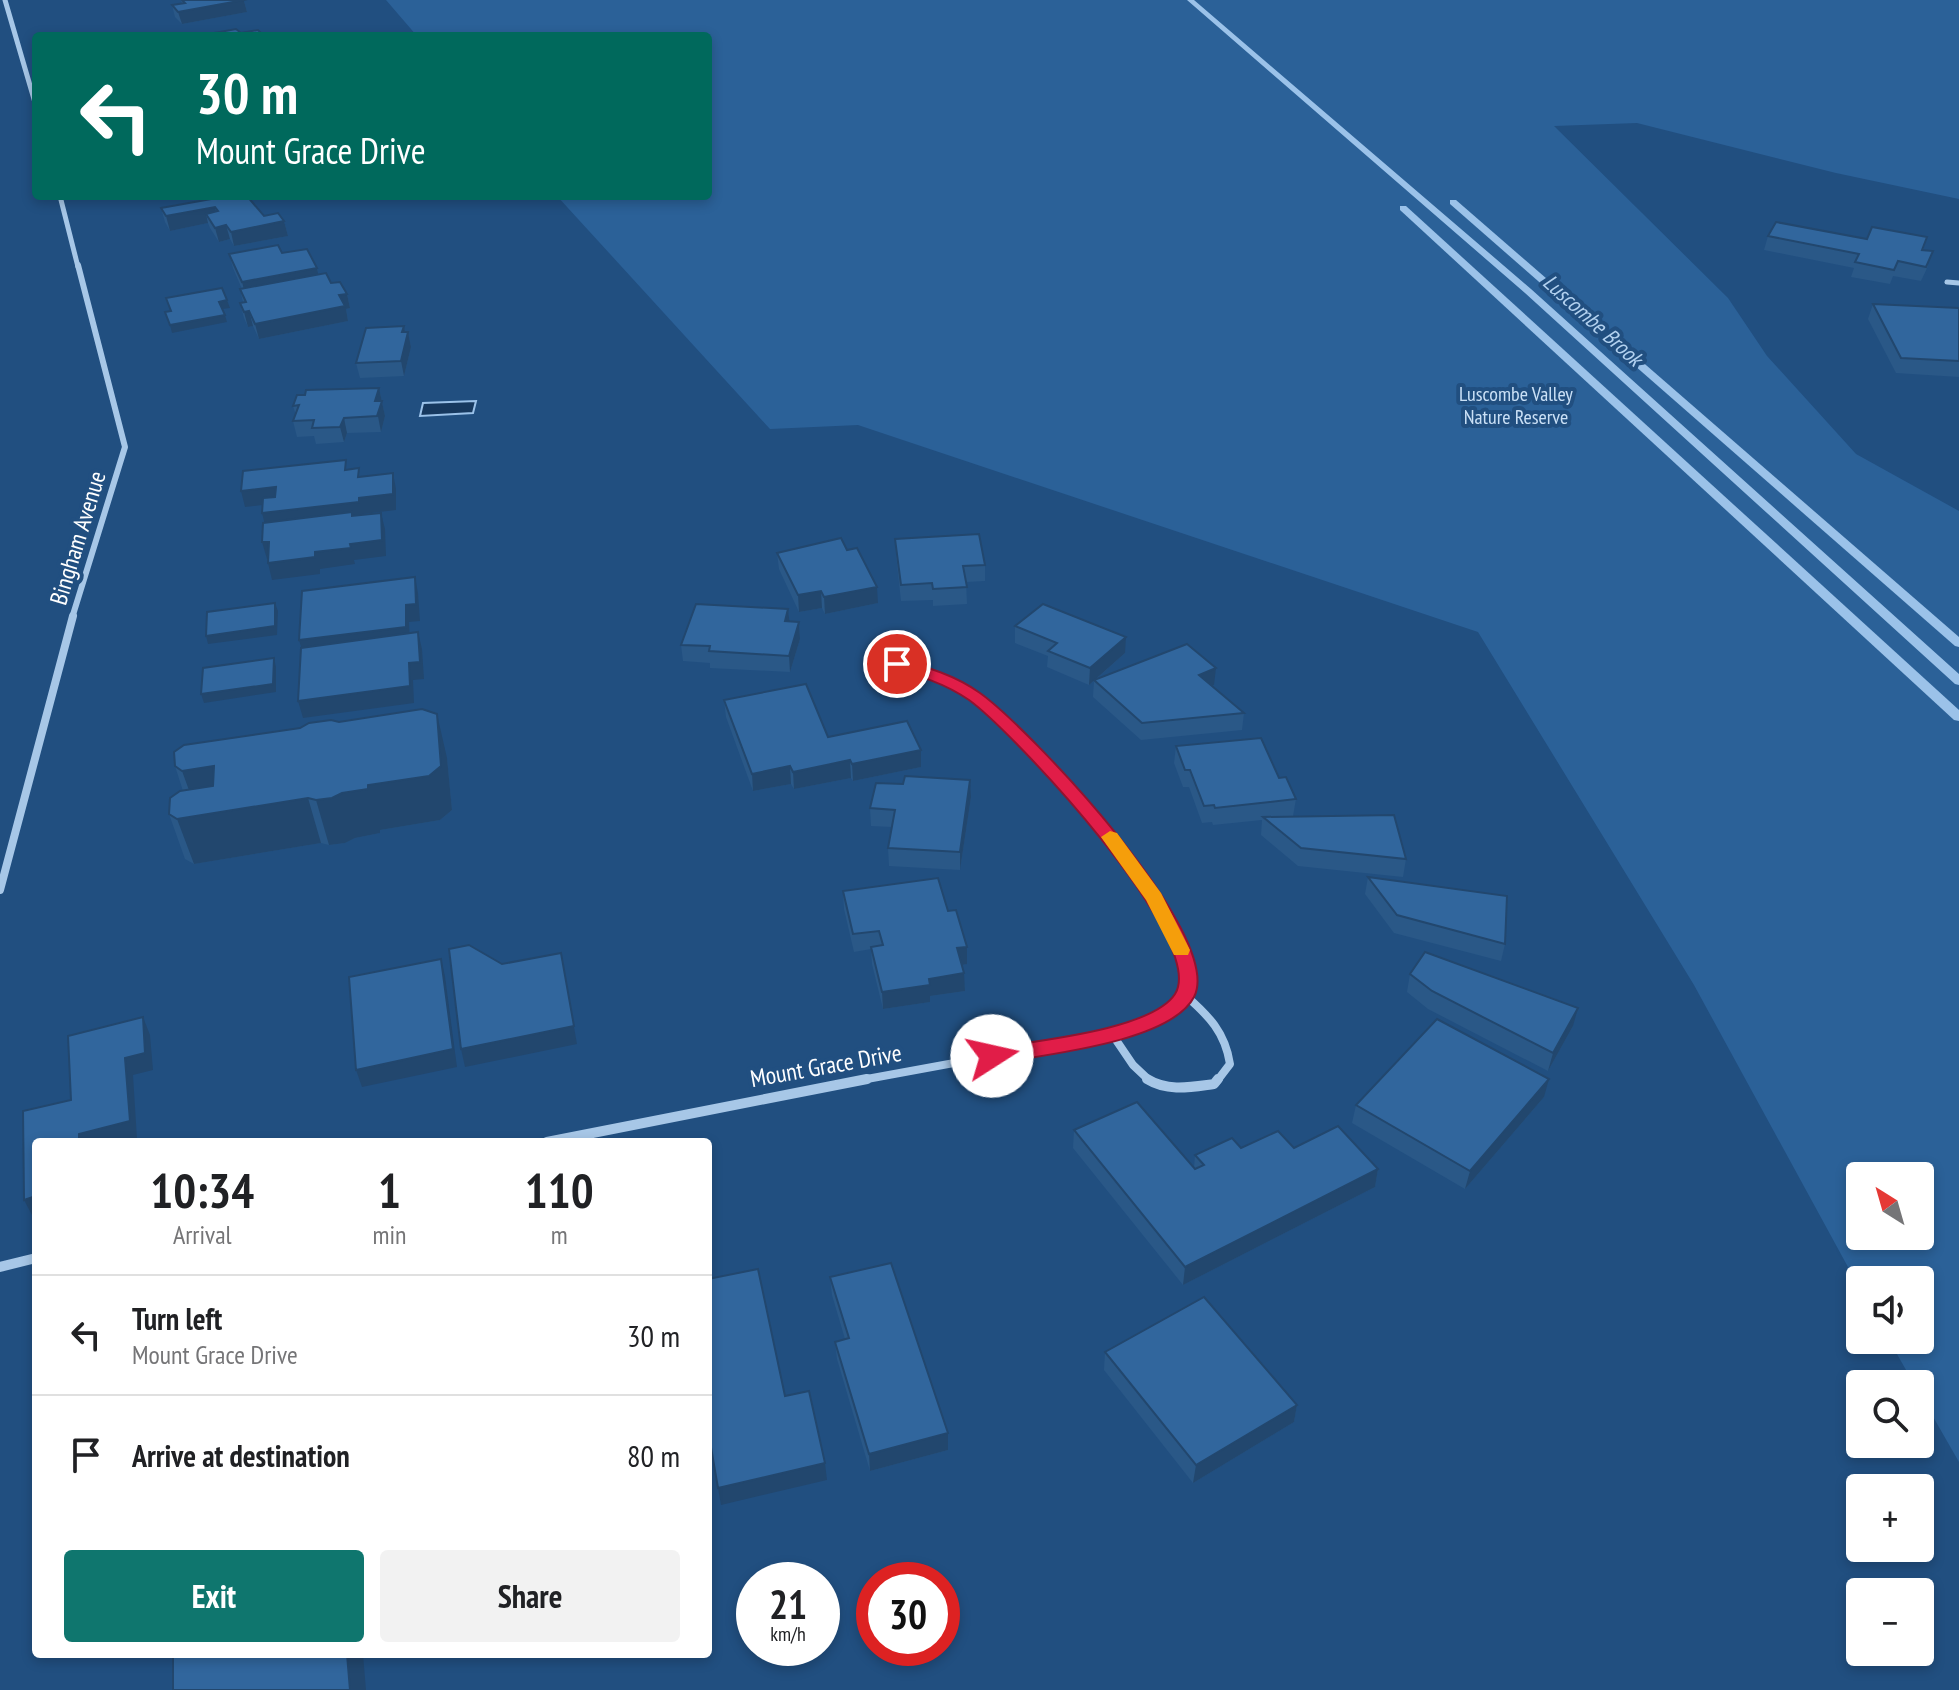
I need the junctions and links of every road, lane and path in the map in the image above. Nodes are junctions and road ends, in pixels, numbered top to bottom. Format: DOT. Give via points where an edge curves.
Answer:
graph roads {
  1 [pos="5,0"];
  2 [pos="32,92"];
  3 [pos="61,200"];
  4 [pos="1947,282"];
  5 [pos="1959,283"];
  6 [pos="897,664"];
  7 [pos="3,864"];
  8 [pos="0,890"];
  9 [pos="1185,995"];
  10 [pos="1112,1034"];
  11 [pos="566,1138"];
  12 [pos="32,1259"];
  13 [pos="0,1267"];
  1 -- 2 [label="street"];
  3 -- 7 [label="street, Bingham Avenue" via="125,447"];
  4 -- 5 [label="lane"];
  6 -- 9 [label="street" via="946,679 978,699 1072,791 1154,898 1180,947 1190,981"];
  7 -- 8 [label="street, Bingham Avenue"];
  9 -- 10 [label="street, Mount Grace Drive" via="1172,1012"];
  9 -- 10 [label="street" via="1227,1040 1230,1064 1214,1084 1177,1090 1148,1082"];
  10 -- 11 [label="street, Mount Grace Drive"];
  12 -- 13 [label="street"];
}
